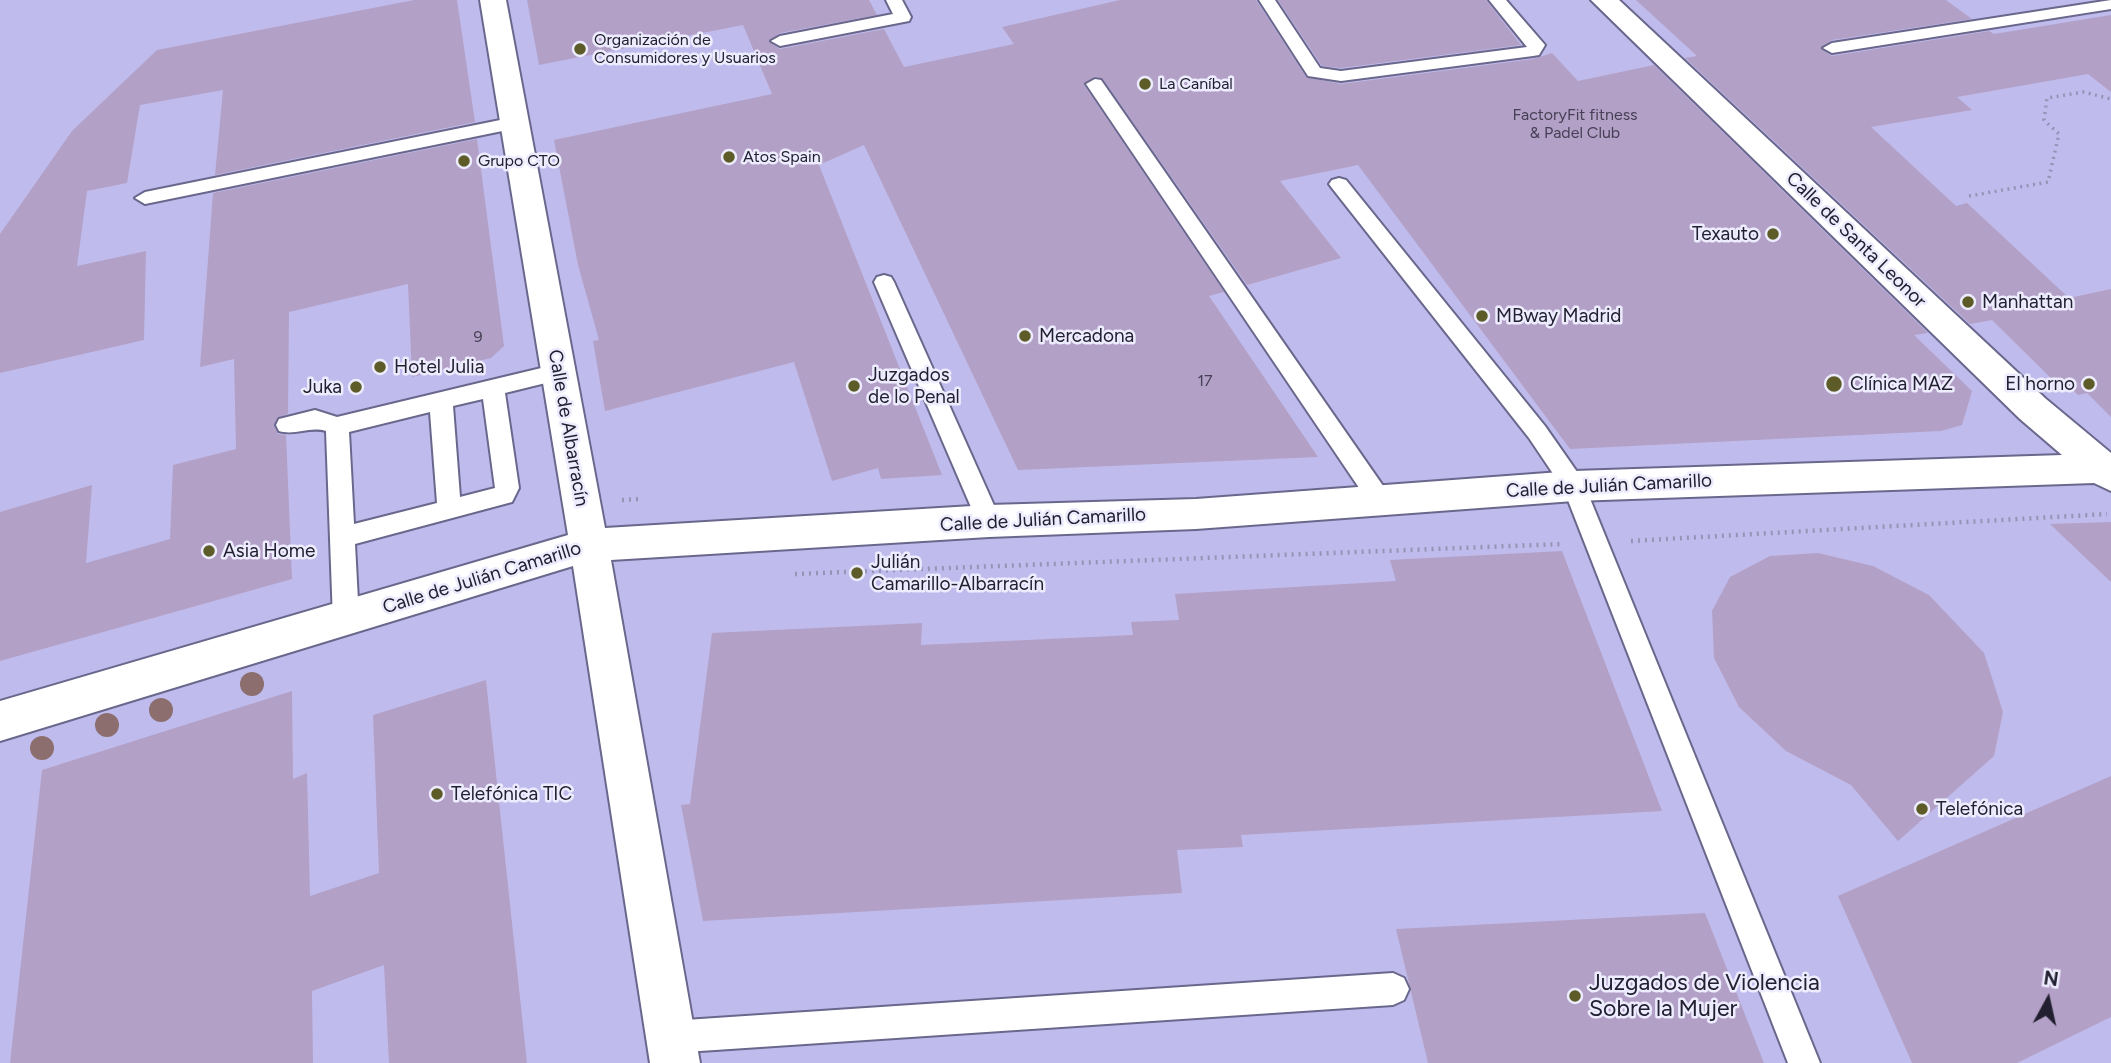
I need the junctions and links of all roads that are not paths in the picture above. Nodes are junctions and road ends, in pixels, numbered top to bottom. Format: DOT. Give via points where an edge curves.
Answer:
graph roads {
  1 [pos="493,0"];
  2 [pos="894,0"];
  3 [pos="1267,0"];
  4 [pos="1497,0"];
  5 [pos="1604,0"];
  6 [pos="2111,4"];
  7 [pos="780,41"];
  8 [pos="1832,48"];
  9 [pos="1095,83"];
  10 [pos="515,123"];
  11 [pos="1339,184"];
  12 [pos="145,198"];
  13 [pos="884,282"];
  14 [pos="558,372"];
  15 [pos="493,387"];
  16 [pos="442,400"];
  17 [pos="287,425"];
  18 [pos="337,426"];
  19 [pos="2108,471"];
  20 [pos="1574,486"];
  21 [pos="1380,500"];
  22 [pos="449,509"];
  23 [pos="989,521"];
  24 [pos="342,537"];
  25 [pos="589,545"];
  26 [pos="346,620"];
  27 [pos="0,721"];
  28 [pos="1393,989"];
  29 [pos="672,1050"];
  30 [pos="1804,1063"];
  1 -- 10 [label="street, Calle de Albarracín"];
  2 -- 7 [label="lane" via="903,17"];
  3 -- 4 [label="lane" via="1314,72 1341,76 1533,51 1536,45"];
  5 -- 19 [label="street, Calle de Santa Leonor" via="2034,409"];
  6 -- 8 [label="lane"];
  9 -- 21 [label="lane"];
  10 -- 12 [label="lane"];
  10 -- 14 [label="street, Calle de Albarracín"];
  11 -- 20 [label="lane"];
  13 -- 23 [label="lane"];
  14 -- 15 [label="lane"];
  14 -- 25 [label="street, Calle de Albarracín"];
  15 -- 16 [label="lane"];
  15 -- 22 [label="lane" via="507,491"];
  16 -- 18 [label="lane"];
  16 -- 22 [label="lane"];
  17 -- 18 [label="lane" via="315,419"];
  18 -- 24 [label="lane"];
  19 -- 20 [label="street, Calle de Julián Camarillo"];
  20 -- 21 [label="street, Calle de Julián Camarillo"];
  20 -- 30 [label="lane"];
  21 -- 23 [label="street, Calle de Julián Camarillo" via="1196,514"];
  22 -- 24 [label="lane"];
  23 -- 25 [label="street, Calle de Julián Camarillo"];
  24 -- 26 [label="lane"];
  25 -- 26 [label="street, Calle de Julián Camarillo"];
  25 -- 29 [label="street, Calle de Albarracín"];
  26 -- 27 [label="street, Calle de Julián Camarillo"];
  28 -- 29 [label="lane"];
}
